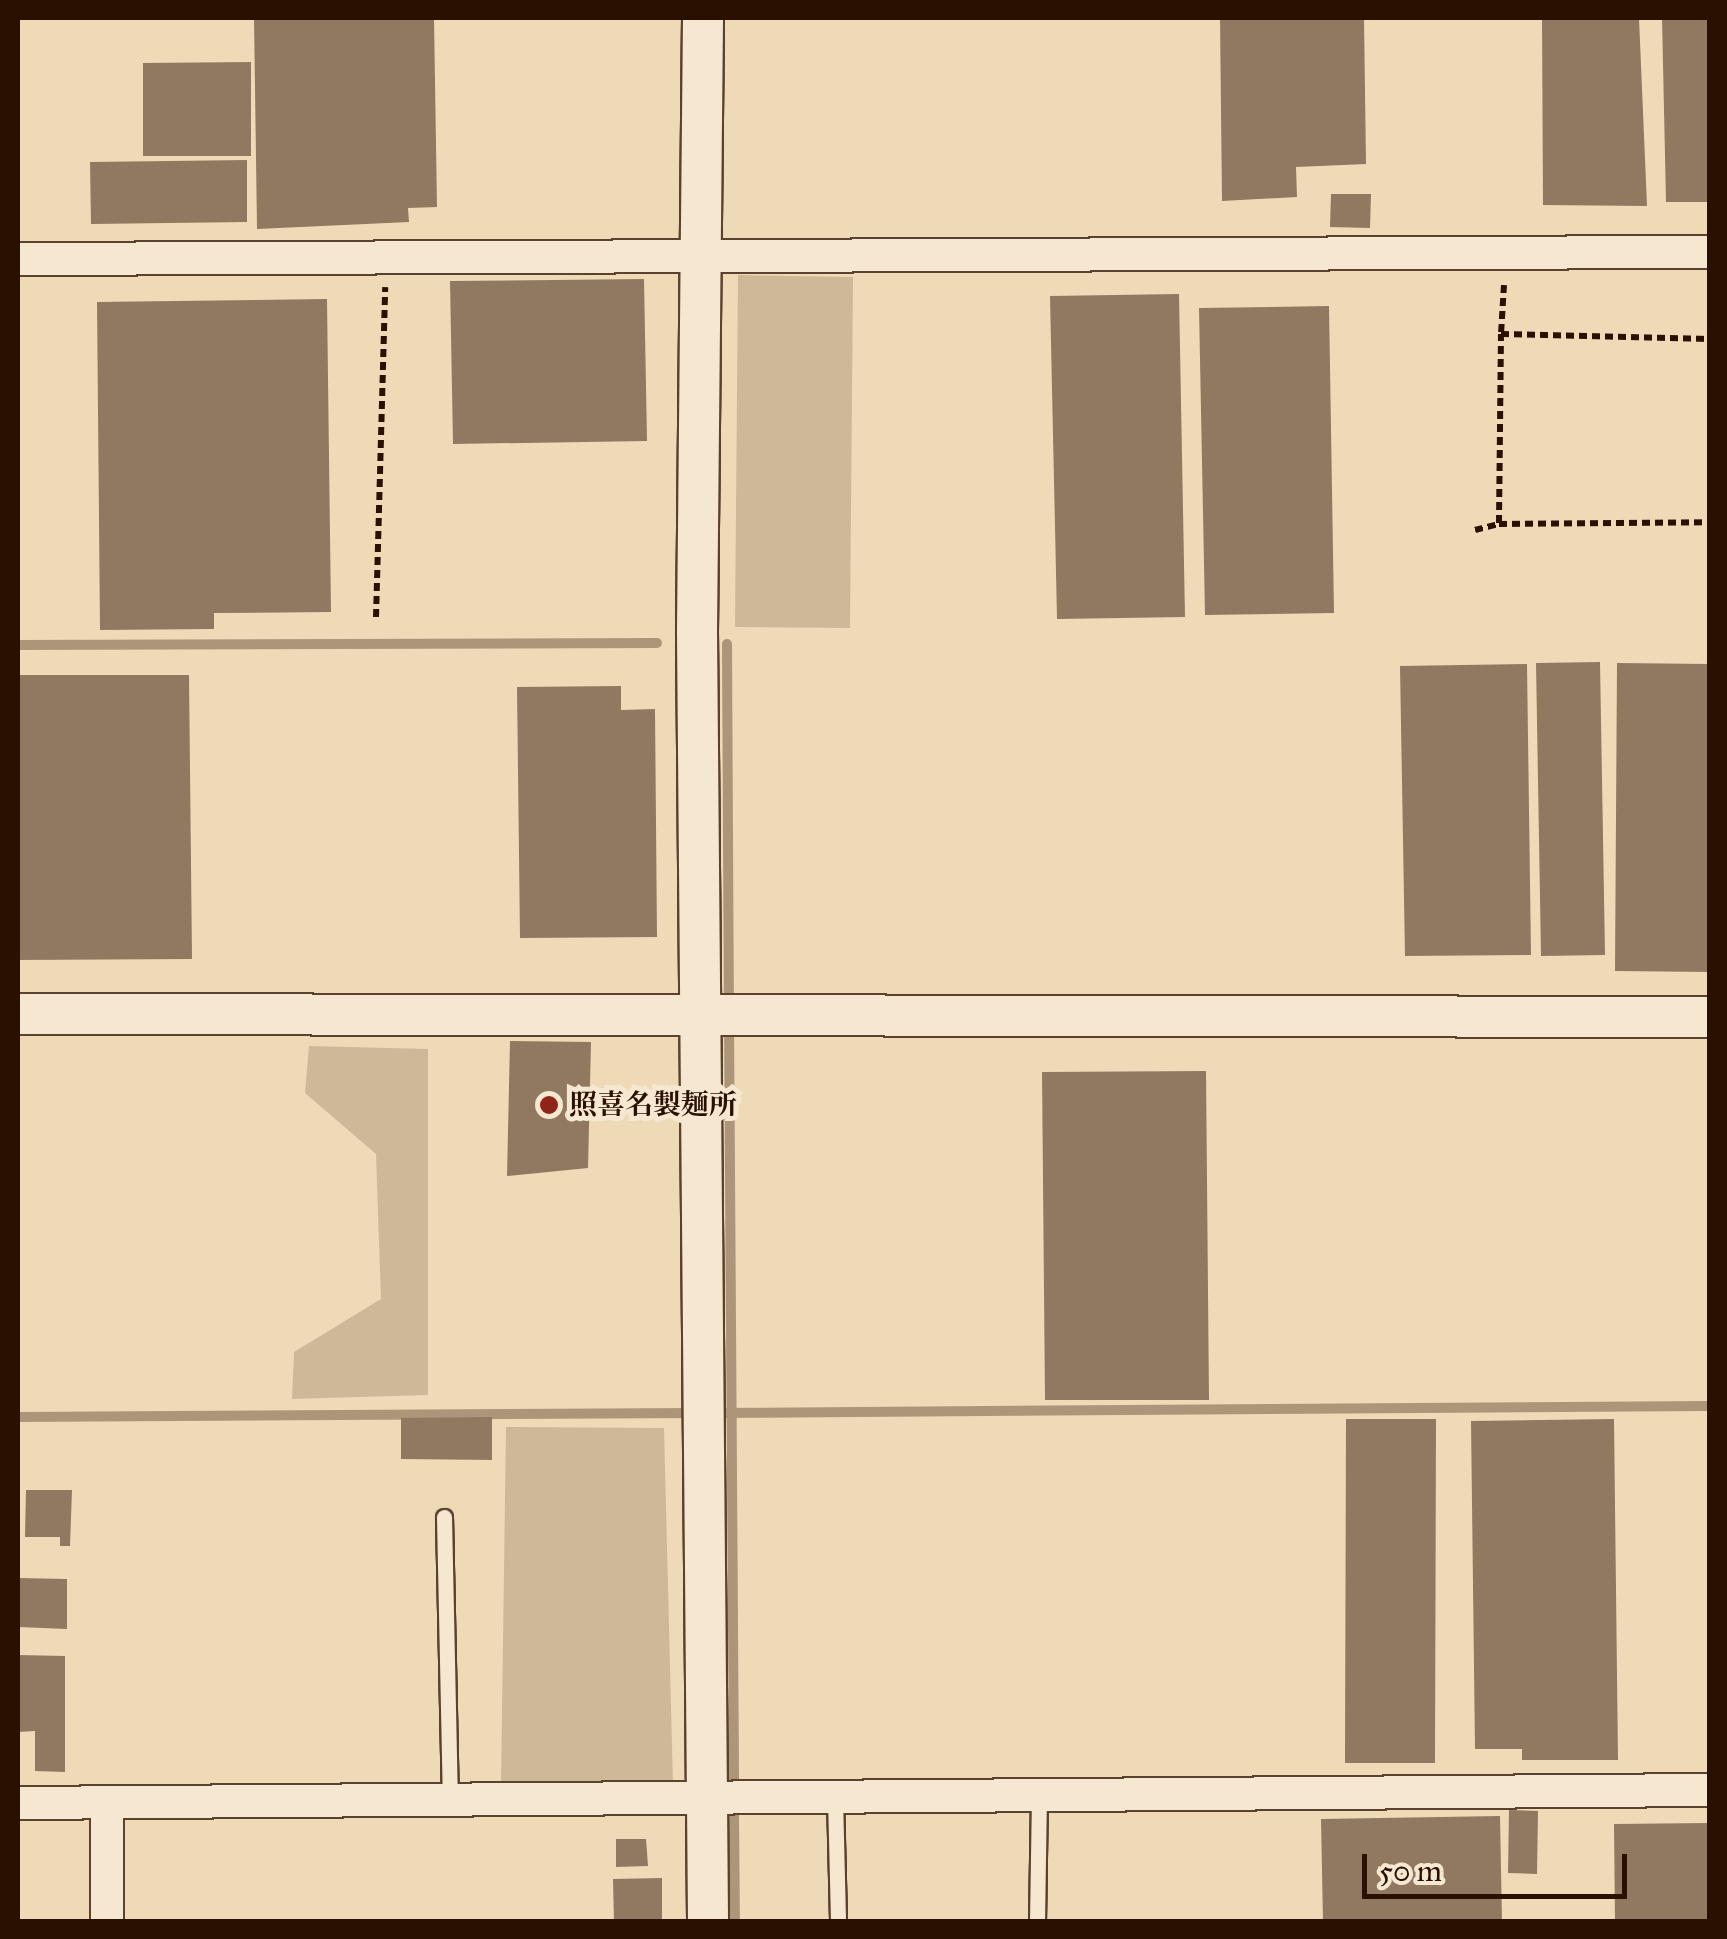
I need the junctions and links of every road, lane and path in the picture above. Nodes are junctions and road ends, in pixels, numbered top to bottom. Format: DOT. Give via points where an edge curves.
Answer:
graph roads {
  1 [pos="703,18"];
  2 [pos="700,252"];
  3 [pos="1710,252"];
  4 [pos="386,256"];
  5 [pos="18,259"];
  6 [pos="1504,278"];
  7 [pos="1502,334"];
  8 [pos="1710,339"];
  9 [pos="1710,522"];
  10 [pos="1499,524"];
  11 [pos="1475,530"];
  12 [pos="376,618"];
  13 [pos="18,1014"];
  14 [pos="700,1014"];
  15 [pos="1710,1018"];
  16 [pos="444,1517"];
  17 [pos="1710,1790"];
  18 [pos="1039,1795"];
  19 [pos="836,1796"];
  20 [pos="707,1798"];
  21 [pos="107,1802"];
  22 [pos="450,1802"];
  23 [pos="18,1803"];
  24 [pos="108,1922"];
  25 [pos="708,1922"];
  26 [pos="838,1922"];
  27 [pos="1038,1922"];
  1 -- 2 [label="street"];
  2 -- 3 [label="street"];
  2 -- 4 [label="street"];
  2 -- 14 [label="street"];
  4 -- 5 [label="street"];
  4 -- 12 [label="path"];
  6 -- 7 [label="path"];
  7 -- 8 [label="path"];
  7 -- 10 [label="path"];
  9 -- 10 [label="path"];
  10 -- 11 [label="path"];
  13 -- 14 [label="street"];
  14 -- 15 [label="street"];
  14 -- 20 [label="street"];
  16 -- 22 [label="lane"];
  17 -- 18 [label="street"];
  18 -- 19 [label="street"];
  18 -- 27 [label="lane"];
  19 -- 20 [label="street"];
  19 -- 26 [label="lane"];
  20 -- 22 [label="street"];
  20 -- 25 [label="street"];
  21 -- 22 [label="street"];
  21 -- 23 [label="street"];
  21 -- 24 [label="street"];
}
